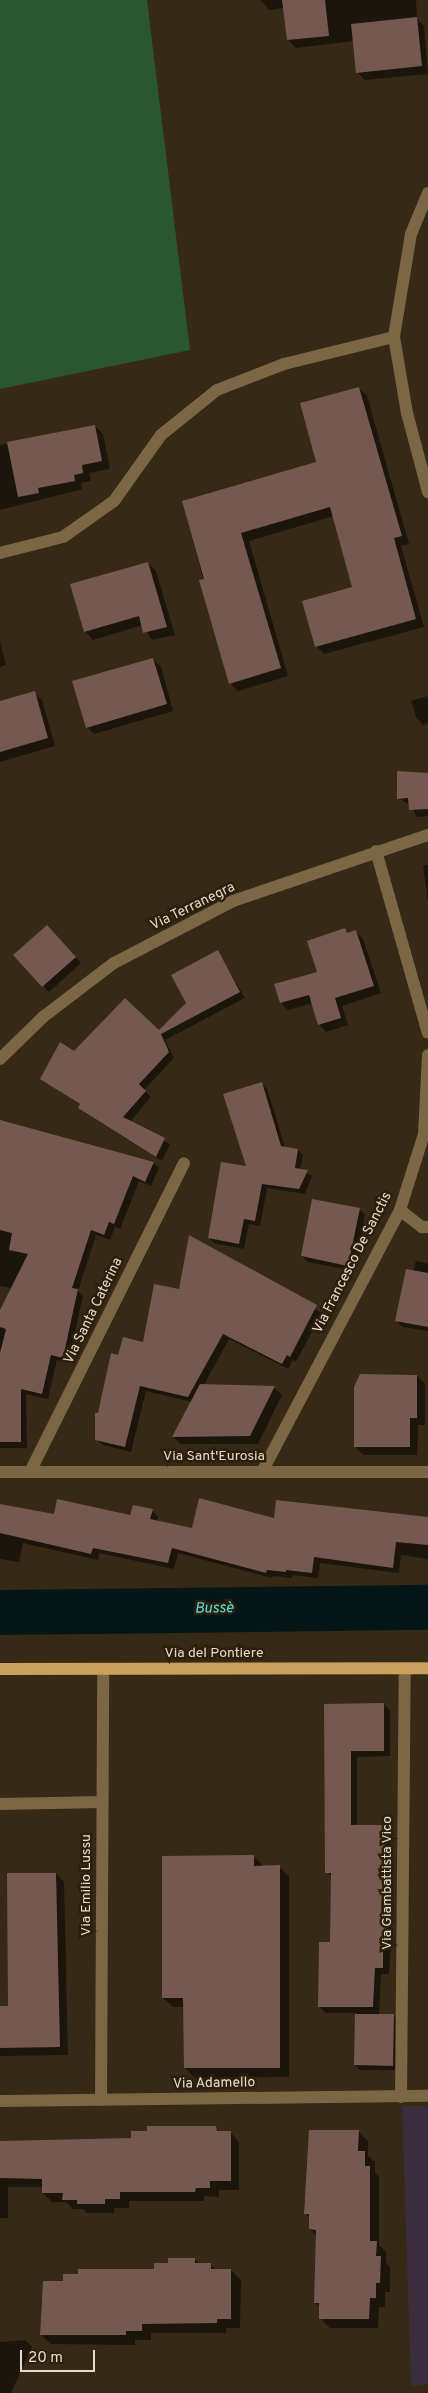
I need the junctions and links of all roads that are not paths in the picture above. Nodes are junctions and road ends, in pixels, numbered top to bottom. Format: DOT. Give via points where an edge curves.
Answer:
graph roads {
  1 [pos="428,193"];
  2 [pos="394,337"];
  3 [pos="428,492"];
  4 [pos="0,553"];
  5 [pos="428,835"];
  6 [pos="376,851"];
  7 [pos="428,1033"];
  8 [pos="428,1055"];
  9 [pos="0,1059"];
  10 [pos="184,1163"];
  11 [pos="400,1210"];
  12 [pos="428,1227"];
  13 [pos="0,1472"];
  14 [pos="30,1472"];
  15 [pos="262,1472"];
  16 [pos="428,1472"];
  17 [pos="428,1668"];
  18 [pos="0,1669"];
  19 [pos="103,1669"];
  20 [pos="405,1669"];
  21 [pos="102,1802"];
  22 [pos="0,1804"];
  23 [pos="428,2096"];
  24 [pos="401,2097"];
  25 [pos="100,2100"];
  26 [pos="0,2101"];
  1 -- 2 [label="street" via="411,234"];
  2 -- 3 [label="street" via="408,413"];
  2 -- 4 [label="street" via="284,364 217,390 161,434 114,501 63,537"];
  5 -- 6 [label="street, Via Terranegra"];
  6 -- 7 [label="street"];
  6 -- 9 [label="street, Via Terranegra" via="233,901 114,963 43,1017"];
  8 -- 11 [label="street, Via Francesco De Sanctis" via="424,1134"];
  10 -- 14 [label="street, Via Santa Caterina"];
  11 -- 12 [label="street" via="422,1227"];
  11 -- 15 [label="street, Via Francesco De Sanctis"];
  13 -- 14 [label="street, Via Sant'Eurosia"];
  14 -- 15 [label="street, Via Sant'Eurosia"];
  15 -- 16 [label="street, Via Sant'Eurosia"];
  17 -- 20 [label="main road, Via del Pontiere"];
  18 -- 19 [label="main road, Via del Pontiere"];
  19 -- 20 [label="main road, Via del Pontiere"];
  19 -- 21 [label="street, Via Emilio Lussu"];
  20 -- 24 [label="street, Via Giambattista Vico"];
  21 -- 22 [label="street"];
  21 -- 25 [label="street, Via Emilio Lussu"];
  23 -- 24 [label="street, Via Adamello"];
  24 -- 25 [label="street, Via Adamello"];
  25 -- 26 [label="street, Via Adamello"];
}
